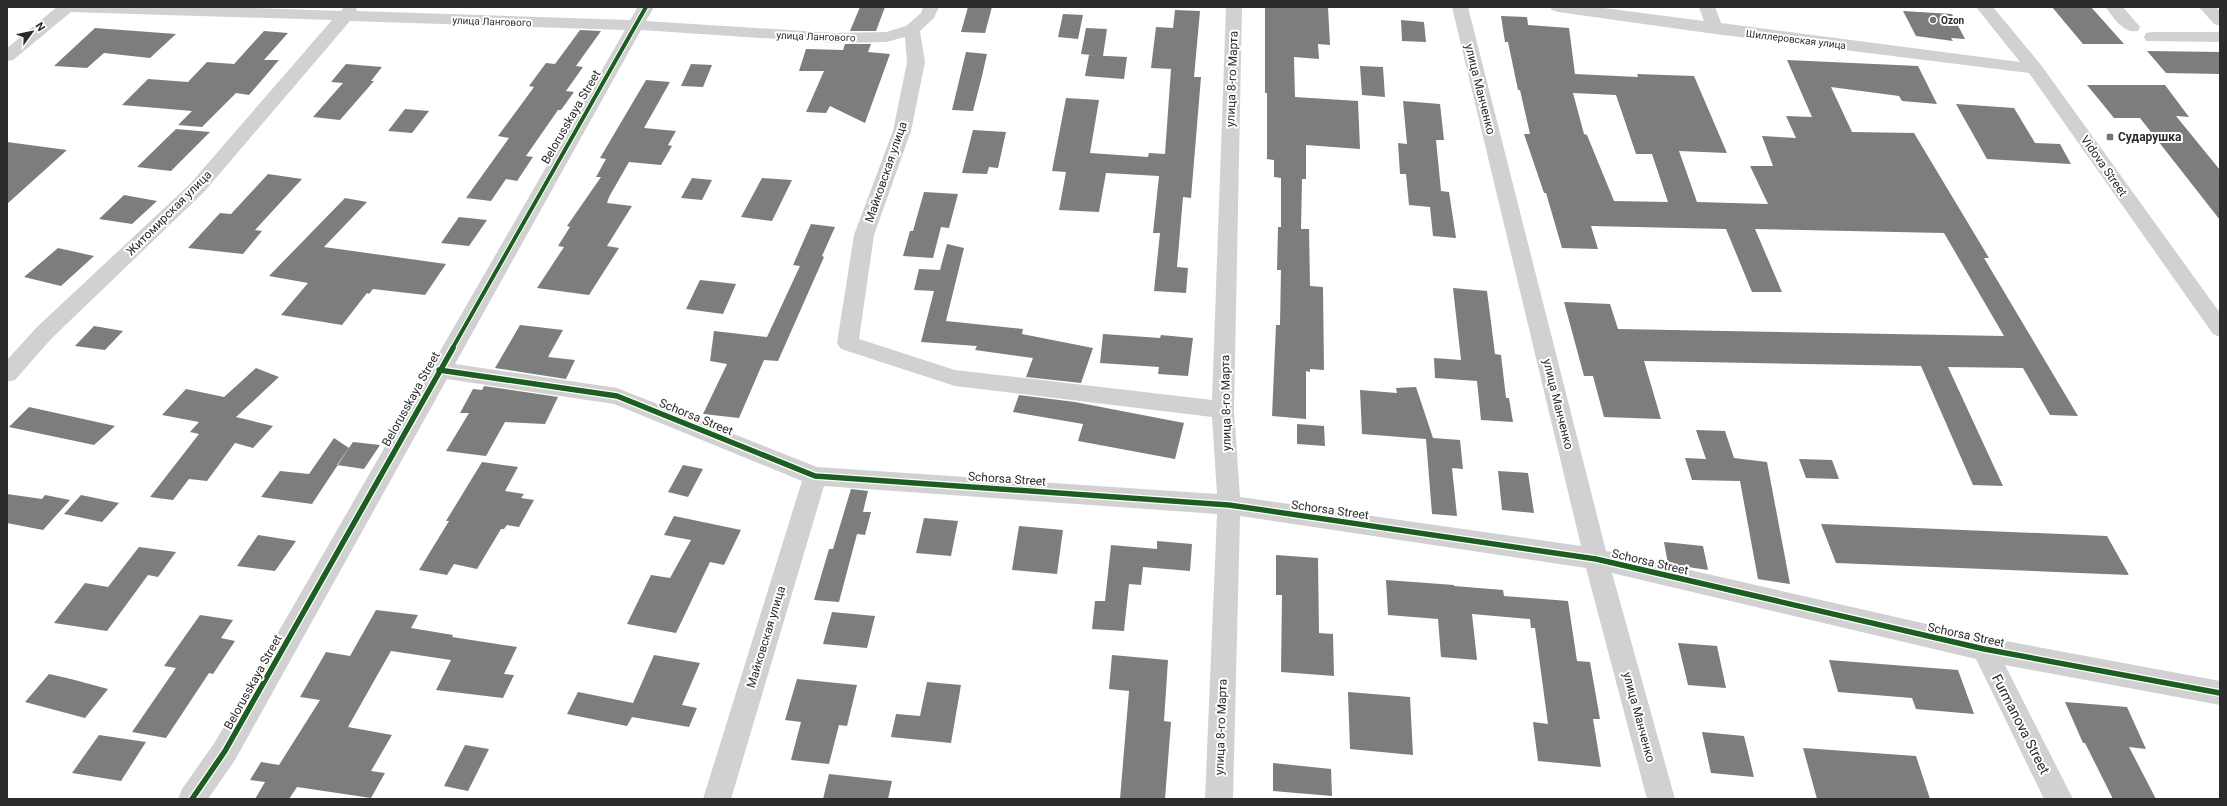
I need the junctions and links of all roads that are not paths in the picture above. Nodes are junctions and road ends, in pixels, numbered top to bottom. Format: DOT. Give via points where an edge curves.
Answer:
graph roads {
  1 [pos="67,7"];
  2 [pos="71,7"];
  3 [pos="931,7"];
  4 [pos="1234,7"];
  5 [pos="1460,7"];
  6 [pos="1558,7"];
  7 [pos="1707,7"];
  8 [pos="1984,7"];
  9 [pos="2114,7"];
  10 [pos="2207,7"];
  11 [pos="348,12"];
  12 [pos="640,16"];
  13 [pos="2220,21"];
  14 [pos="2132,27"];
  15 [pos="1714,29"];
  16 [pos="912,30"];
  17 [pos="2152,37"];
  18 [pos="2220,37"];
  19 [pos="7,56"];
  20 [pos="2035,69"];
  21 [pos="2220,329"];
  22 [pos="439,370"];
  23 [pos="7,374"];
  24 [pos="1223,410"];
  25 [pos="815,476"];
  26 [pos="1229,505"];
  27 [pos="1596,559"];
  28 [pos="1984,650"];
  29 [pos="2220,693"];
  30 [pos="192,799"];
  31 [pos="717,799"];
  32 [pos="1219,799"];
  33 [pos="1661,799"];
  34 [pos="2059,799"];
  1 -- 19 [label="street"];
  2 -- 11 [label="street, улица Лангового"];
  3 -- 16 [label="street" via="928,15"];
  4 -- 24 [label="street, улица 8-го Марта"];
  5 -- 27 [label="street, улица Манченко"];
  6 -- 15 [label="street, Шиллеровская улица"];
  7 -- 15 [label="street"];
  8 -- 20 [label="street, Vidova Street"];
  9 -- 14 [label="street"];
  10 -- 13 [label="street"];
  11 -- 12 [label="street, улица Лангового"];
  11 -- 23 [label="street, Житомирская улица" via="197,188 44,332"];
  12 -- 16 [label="street, улица Лангового" via="836,38 886,37"];
  12 -- 22 [label="street, Belorusskaya Street"];
  15 -- 20 [label="street, Шиллеровская улица"];
  16 -- 24 [label="street, Майковская улица" via="916,62 902,131 864,235 848,343 955,378"];
  17 -- 18 [label="street"];
  20 -- 21 [label="street, Vidova Street"];
  22 -- 25 [label="street, Schorsa Street" via="617,396"];
  22 -- 30 [label="street, Belorusskaya Street" via="225,751"];
  24 -- 26 [label="street, улица 8-го Марта"];
  25 -- 26 [label="street, Schorsa Street"];
  25 -- 31 [label="street, Майковская улица"];
  26 -- 27 [label="street, Schorsa Street"];
  26 -- 32 [label="street, улица 8-го Марта"];
  27 -- 28 [label="street, Schorsa Street"];
  27 -- 33 [label="street, улица Манченко"];
  28 -- 29 [label="street, Schorsa Street"];
  28 -- 34 [label="street, Furmanova Street"];
}
